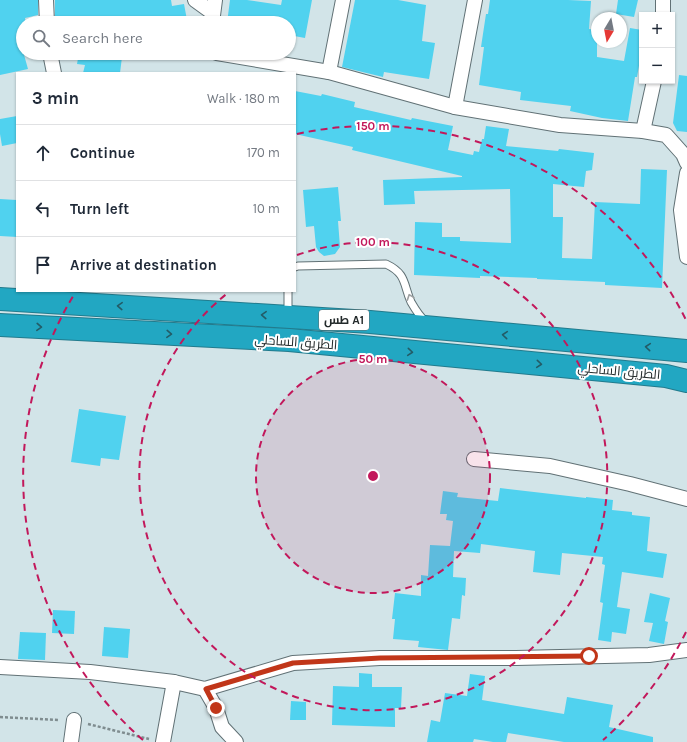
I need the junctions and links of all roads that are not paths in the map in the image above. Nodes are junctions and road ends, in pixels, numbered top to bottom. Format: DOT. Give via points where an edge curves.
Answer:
graph roads {
  1 [pos="46,0"];
  2 [pos="195,0"];
  3 [pos="343,0"];
  4 [pos="475,0"];
  5 [pos="663,0"];
  6 [pos="213,12"];
  7 [pos="663,12"];
  8 [pos="47,16"];
  9 [pos="51,60"];
  10 [pos="259,60"];
  11 [pos="54,72"];
  12 [pos="329,72"];
  13 [pos="653,84"];
  14 [pos="455,107"];
  15 [pos="643,132"];
  16 [pos="687,163"];
  17 [pos="687,173"];
  18 [pos="687,257"];
  19 [pos="296,267"];
  20 [pos="288,292"];
  21 [pos="0,299"];
  22 [pos="288,317"];
  23 [pos="0,325"];
  24 [pos="432,328"];
  25 [pos="288,340"];
  26 [pos="687,351"];
  27 [pos="687,381"];
  28 [pos="474,459"];
  29 [pos="687,499"];
  30 [pos="687,650"];
  31 [pos="0,667"];
  32 [pos="174,682"];
  33 [pos="206,689"];
  34 [pos="74,720"];
  35 [pos="72,742"];
  36 [pos="163,742"];
  37 [pos="236,742"];
  1 -- 8 [label="street"];
  2 -- 6 [label="street"];
  3 -- 12 [label="street"];
  4 -- 14 [label="street"];
  5 -- 7 [label="street"];
  9 -- 11 [label="street"];
  10 -- 12 [label="street"];
  12 -- 14 [label="street"];
  13 -- 15 [label="street"];
  14 -- 15 [label="street" via="560,125"];
  15 -- 16 [label="street" via="666,135 683,154"];
  17 -- 18 [label="street" via="681,210"];
  24 -- 19 [label="lane, one-way" via="416,310 403,278 393,267 386,264"];
  20 -- 22 [label="lane"];
  22 -- 21 [label="highway, طس A1, one-way"];
  22 -- 24 [label="highway, طس A1"];
  22 -- 25 [label="highway"];
  23 -- 25 [label="highway, الطريق الساحلي / طس A1, one-way"];
  26 -- 24 [label="highway, طس A1, one-way"];
  25 -- 27 [label="highway, الطريق الساحلي / طس A1, one-way" via="666,376"];
  28 -- 29 [label="street" via="550,466"];
  30 -- 33 [label="street" via="649,655 380,658 293,663"];
  31 -- 32 [label="street" via="90,672"];
  32 -- 33 [label="street"];
  32 -- 36 [label="street"];
  33 -- 37 [label="street" via="222,727"];
  34 -- 35 [label="street"];
}
